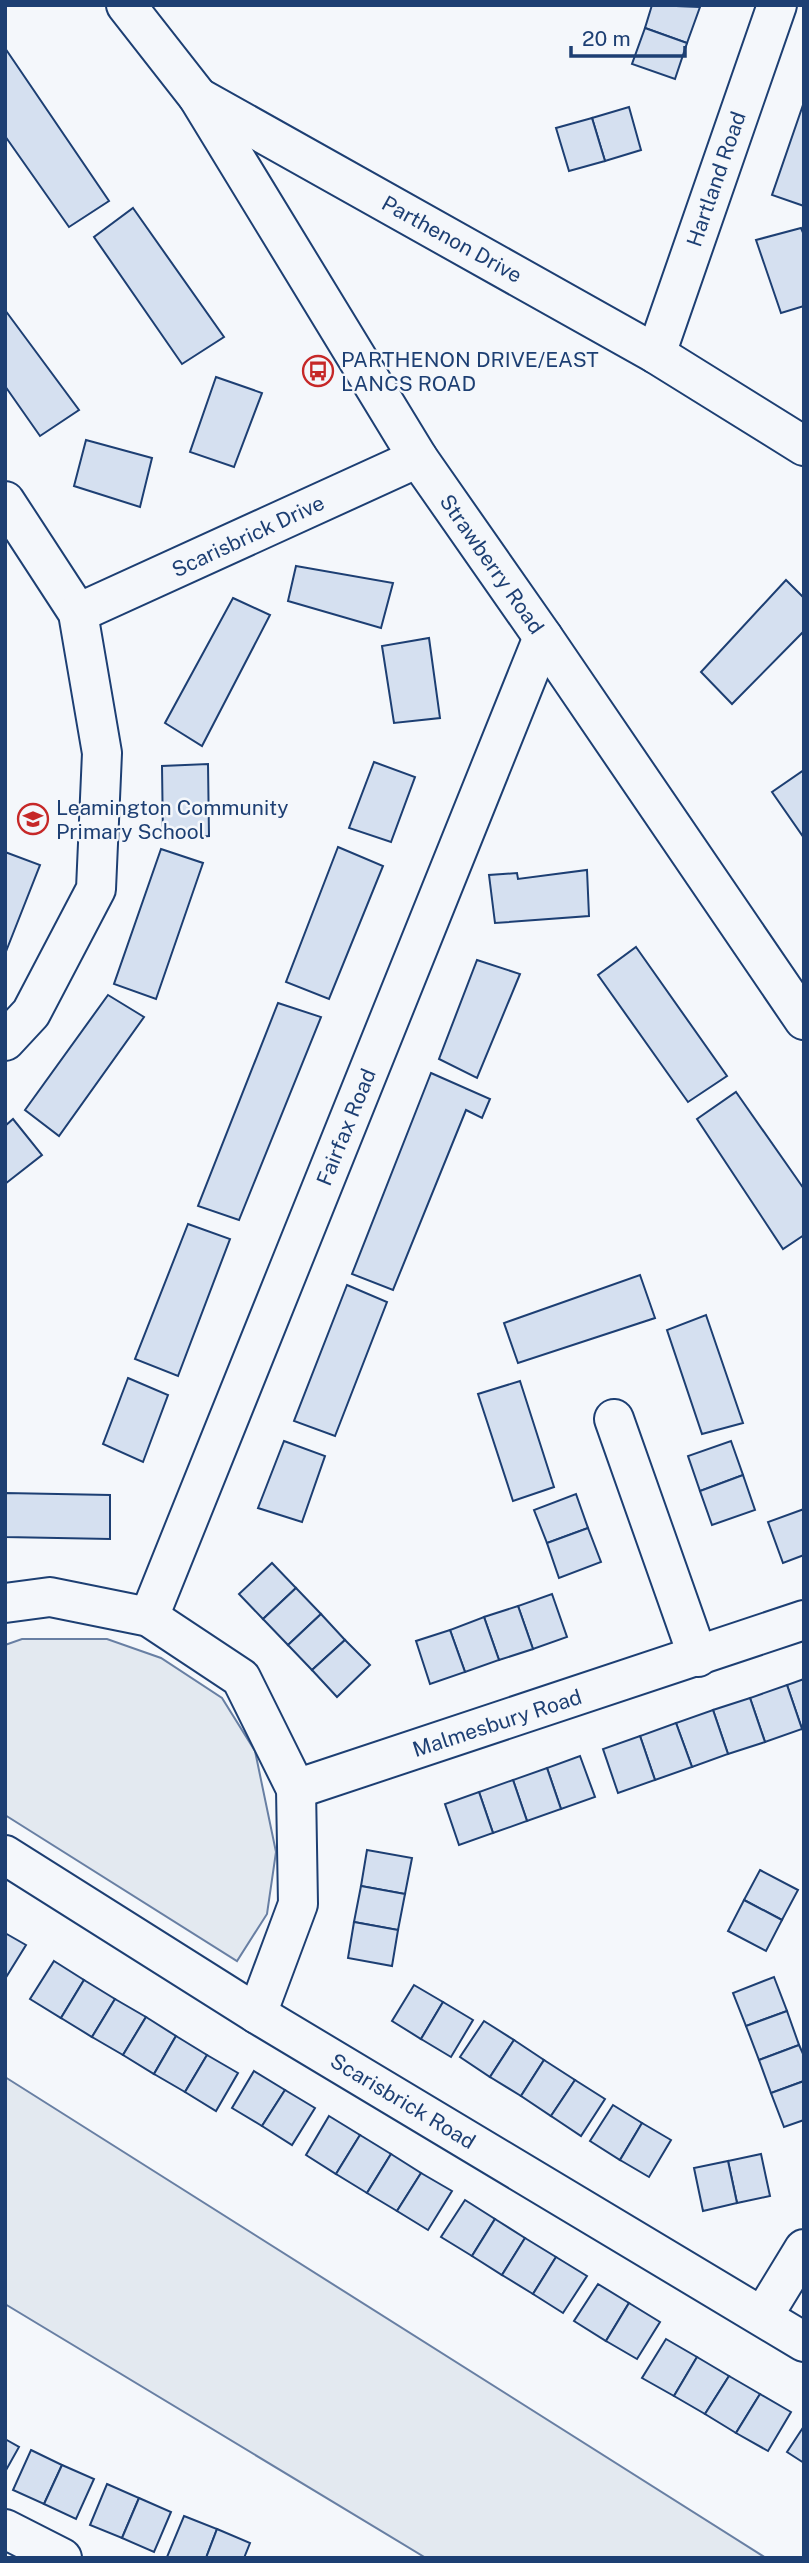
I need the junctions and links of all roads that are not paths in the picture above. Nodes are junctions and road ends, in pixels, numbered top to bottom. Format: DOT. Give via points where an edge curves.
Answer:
graph roads {
  1 [pos="125,5"];
  2 [pos="777,5"];
  3 [pos="198,97"];
  4 [pos="656,354"];
  5 [pos="804,446"];
  6 [pos="418,458"];
  7 [pos="5,501"];
  8 [pos="78,613"];
  9 [pos="543,637"];
  10 [pos="804,1020"];
  11 [pos="5,1041"];
  12 [pos="614,1419"];
  13 [pos="5,1603"];
  14 [pos="149,1617"];
  15 [pos="804,1620"];
  16 [pos="698,1657"];
  17 [pos="296,1789"];
  18 [pos="5,1856"];
  19 [pos="257,2014"];
  20 [pos="804,2249"];
  21 [pos="763,2316"];
  22 [pos="804,2342"];
  23 [pos="5,2529"];
  24 [pos="62,2558"];
  1 -- 3 [label="street, Parthenon Drive"];
  2 -- 4 [label="street, Hartland Road"];
  3 -- 4 [label="street, Parthenon Drive"];
  3 -- 6 [label="street, Strawberry Road"];
  4 -- 5 [label="street, Parthenon Drive"];
  6 -- 8 [label="street, Scarisbrick Drive"];
  6 -- 9 [label="street, Strawberry Road"];
  7 -- 8 [label="street"];
  8 -- 11 [label="street" via="102,753 96,889 32,1013"];
  9 -- 10 [label="street, Strawberry Road"];
  9 -- 14 [label="street, Fairfax Road"];
  12 -- 16 [label="street"];
  13 -- 14 [label="street" via="50,1597"];
  14 -- 17 [label="street" via="241,1678"];
  15 -- 16 [label="street, Malmesbury Road"];
  16 -- 17 [label="street, Malmesbury Road"];
  17 -- 19 [label="street" via="298,1904"];
  18 -- 19 [label="street, Scarisbrick Road"];
  19 -- 21 [label="street, Scarisbrick Road"];
  20 -- 21 [label="street"];
  21 -- 22 [label="street, Scarisbrick Road"];
  23 -- 24 [label="street"];
}
